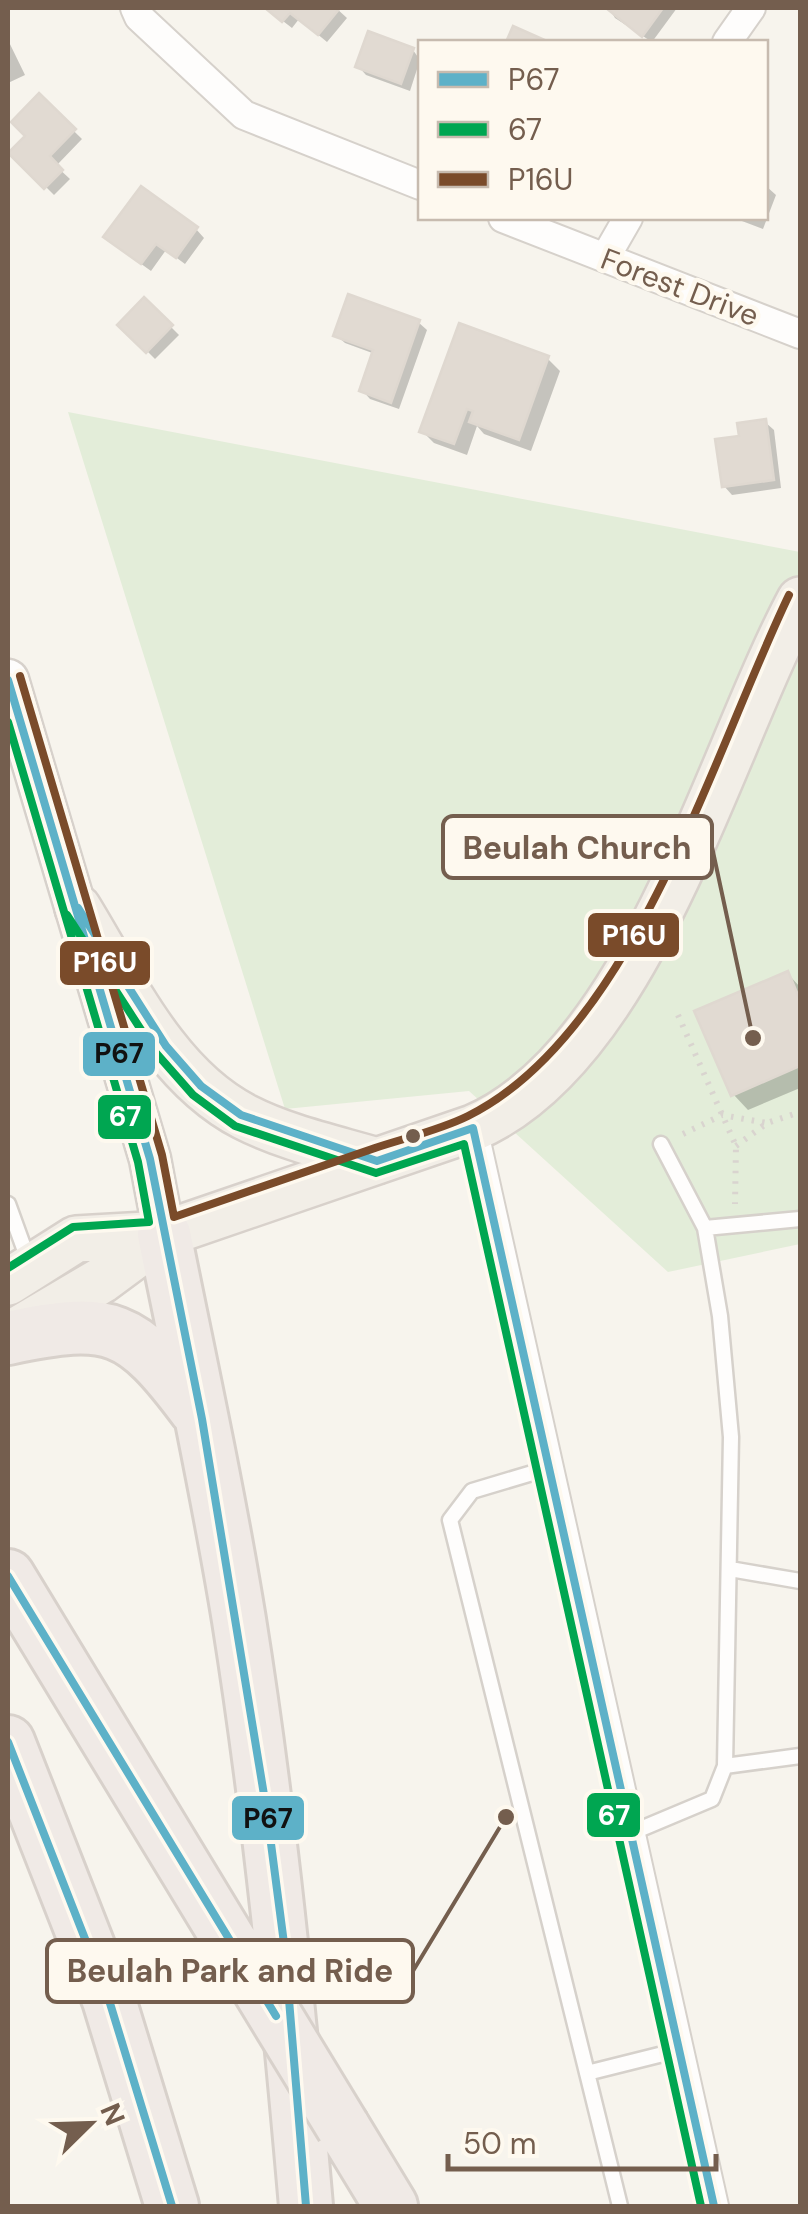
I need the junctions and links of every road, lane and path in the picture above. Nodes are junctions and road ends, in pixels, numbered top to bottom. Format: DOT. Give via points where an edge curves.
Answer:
graph roads {
  1 [pos="135,8"];
  2 [pos="751,8"];
  3 [pos="728,40"];
  4 [pos="418,184"];
  5 [pos="508,220"];
  6 [pos="627,220"];
  7 [pos="605,258"];
  8 [pos="800,334"];
  9 [pos="800,600"];
  10 [pos="8,680"];
  11 [pos="78,908"];
  12 [pos="678,1016"];
  13 [pos="800,1112"];
  14 [pos="722,1116"];
  15 [pos="767,1123"];
  16 [pos="473,1128"];
  17 [pos="661,1144"];
  18 [pos="736,1146"];
  19 [pos="377,1161"];
  20 [pos="8,1204"];
  21 [pos="800,1219"];
  22 [pos="735,1225"];
  23 [pos="705,1228"];
  24 [pos="164,1234"];
  25 [pos="19,1274"];
  26 [pos="8,1337"];
  27 [pos="202,1419"];
  28 [pos="548,1468"];
  29 [pos="730,1568"];
  30 [pos="8,1576"];
  31 [pos="800,1581"];
  32 [pos="8,1742"];
  33 [pos="800,1756"];
  34 [pos="725,1766"];
  35 [pos="630,1833"];
  36 [pos="680,2050"];
  37 [pos="587,2073"];
  38 [pos="168,2197"];
  39 [pos="306,2206"];
  40 [pos="391,2206"];
  41 [pos="620,2206"];
  42 [pos="714,2206"];
  1 -- 4 [label="street" via="244,114"];
  2 -- 3 [label="street"];
  5 -- 7 [label="street, Forest Drive"];
  6 -- 7 [label="street"];
  7 -- 8 [label="street, Forest Drive"];
  9 -- 16 [label="main road" via="653,924 606,1006 544,1084"];
  10 -- 11 [label="main road"];
  11 -- 19 [label="main road" via="146,1018 201,1086 264,1126"];
  11 -- 24 [label="main road" via="150,1159"];
  12 -- 14 [label="path"];
  13 -- 15 [label="path"];
  14 -- 15 [label="path"];
  14 -- 17 [label="path"];
  14 -- 18 [label="path"];
  15 -- 18 [label="path"];
  16 -- 19 [label="main road"];
  16 -- 28 [label="street"];
  17 -- 23 [label="lane"];
  18 -- 22 [label="path"];
  19 -- 24 [label="main road"];
  20 -- 25 [label="lane"];
  21 -- 22 [label="lane"];
  22 -- 23 [label="lane"];
  23 -- 29 [label="lane" via="731,1437"];
  24 -- 25 [label="main road" via="76,1238"];
  24 -- 26 [label="main road"];
  24 -- 27 [label="highway"];
  26 -- 27 [label="highway" via="79,1325 115,1331 150,1354"];
  27 -- 39 [label="highway" via="268,1813"];
  28 -- 35 [label="street"];
  28 -- 37 [label="lane" via="472,1490 450,1520"];
  29 -- 31 [label="lane"];
  29 -- 34 [label="lane"];
  30 -- 40 [label="highway, bridge"];
  32 -- 38 [label="highway" via="90,1947"];
  33 -- 34 [label="lane"];
  34 -- 35 [label="lane" via="712,1799"];
  35 -- 36 [label="street"];
  36 -- 37 [label="lane"];
  36 -- 42 [label="street"];
  37 -- 41 [label="lane"];
}
